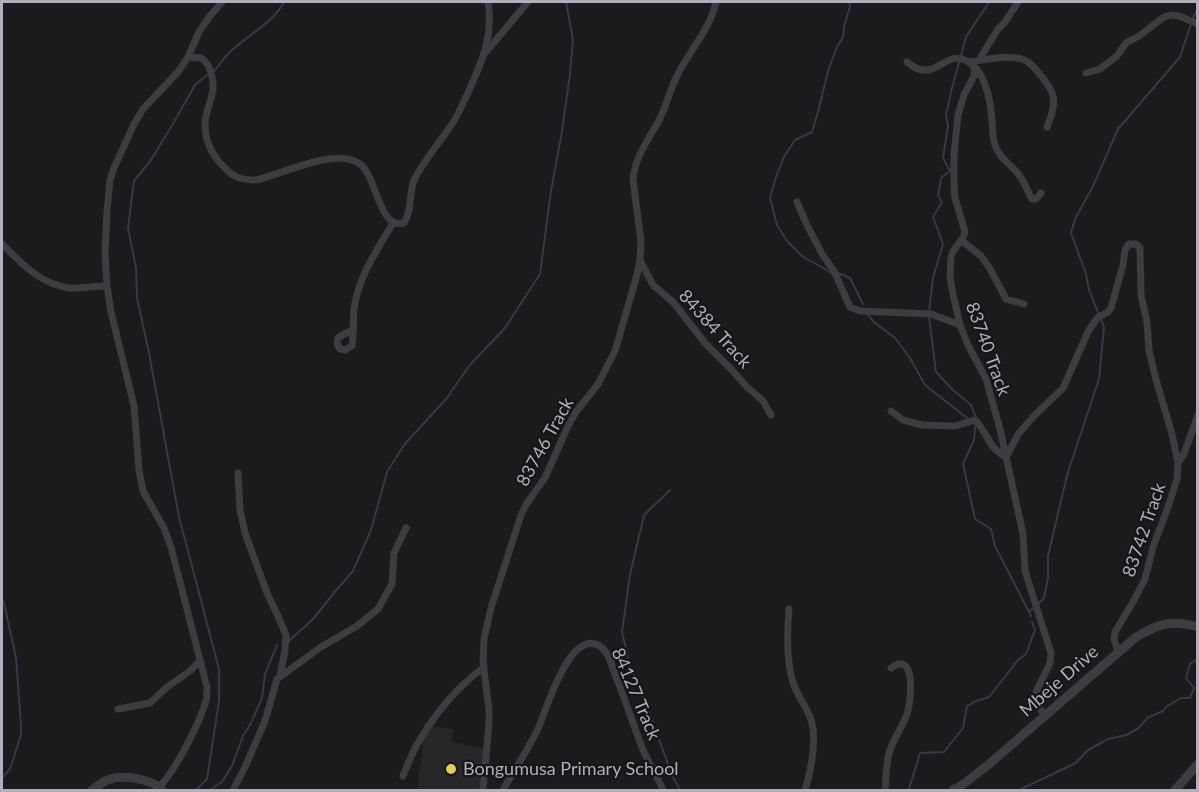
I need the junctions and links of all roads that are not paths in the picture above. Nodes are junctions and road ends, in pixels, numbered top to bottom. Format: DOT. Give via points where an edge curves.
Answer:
graph roads {
  1 [pos="222,2"];
  2 [pos="488,2"];
  3 [pos="528,2"];
  4 [pos="716,2"];
  5 [pos="1018,2"];
  6 [pos="1197,24"];
  7 [pos="484,54"];
  8 [pos="188,57"];
  9 [pos="907,62"];
  10 [pos="974,63"];
  11 [pos="1086,73"];
  12 [pos="1047,127"];
  13 [pos="1041,193"];
  14 [pos="797,202"];
  15 [pos="393,223"];
  16 [pos="961,240"];
  17 [pos="2,244"];
  18 [pos="640,260"];
  19 [pos="107,286"];
  20 [pos="1024,304"];
  21 [pos="960,325"];
  22 [pos="353,330"];
  23 [pos="891,411"];
  24 [pos="771,415"];
  25 [pos="1197,415"];
  26 [pos="1006,457"];
  27 [pos="1178,463"];
  28 [pos="238,473"];
  29 [pos="406,528"];
  30 [pos="789,609"];
  31 [pos="1197,627"];
  32 [pos="1118,652"];
  33 [pos="200,661"];
  34 [pos="484,667"];
  35 [pos="891,668"];
  36 [pos="280,676"];
  37 [pos="118,709"];
  38 [pos="1044,715"];
  39 [pos="1197,764"];
  40 [pos="403,776"];
  41 [pos="160,789"];
  42 [pos="92,790"];
  43 [pos="233,790"];
  44 [pos="483,790"];
  45 [pos="503,790"];
  46 [pos="663,790"];
  47 [pos="805,790"];
  48 [pos="885,790"];
  49 [pos="953,790"];
  50 [pos="1175,790"];
  1 -- 8 [label="street" via="199,32"];
  2 -- 7 [label="street" via="490,19"];
  3 -- 7 [label="street"];
  4 -- 18 [label="street, 83746 Track" via="634,170"];
  5 -- 10 [label="street, 83740 Track"];
  6 -- 11 [label="street" via="1179,16 1164,17 1126,43 1100,69"];
  7 -- 15 [label="street" via="454,122 416,176 406,221"];
  8 -- 15 [label="street" via="201,58 208,65 214,89 206,122 208,145 231,174 256,180 319,160 351,159 365,168"];
  8 -- 19 [label="street" via="171,81 142,109 114,168 107,211"];
  9 -- 10 [label="street" via="925,70 957,57"];
  10 -- 12 [label="street" via="1000,57 1029,62 1049,84 1053,95 1054,108"];
  10 -- 13 [label="street" via="986,89 997,151 1021,177 1032,199"];
  10 -- 16 [label="street, 83740 Track" via="974,76 959,108 956,135 954,189 964,226"];
  14 -- 21 [label="street" via="849,307 932,314"];
  15 -- 22 [label="street" via="362,279"];
  16 -- 20 [label="street" via="985,261 1006,299"];
  16 -- 21 [label="street, 83740 Track" via="950,265"];
  17 -- 19 [label="street" via="39,278 55,285"];
  18 -- 24 [label="street, 84384 Track" via="653,285 763,401"];
  18 -- 34 [label="street, 83746 Track" via="609,364 568,426 544,478 521,515 487,626"];
  19 -- 33 [label="street" via="134,406 143,491 171,547"];
  21 -- 26 [label="street, 83740 Track" via="986,379"];
  23 -- 26 [label="street" via="903,420 922,424 955,426 975,420 996,451"];
  25 -- 27 [label="street, 83742 Track"];
  26 -- 27 [label="street" via="1019,433 1063,388 1088,332 1097,318 1111,308 1126,247 1132,243 1140,248 1140,294 1149,350"];
  26 -- 38 [label="street, 83740 Track" via="1023,534 1025,571 1051,653 1036,692"];
  27 -- 32 [label="street, 83742 Track" via="1177,479 1145,579 1115,633"];
  28 -- 36 [label="street" via="245,533 286,636"];
  29 -- 36 [label="street" via="394,553 391,589 378,609"];
  30 -- 47 [label="street" via="791,676 810,714 813,730"];
  31 -- 32 [label="street, Mbeje Drive" via="1162,624"];
  32 -- 38 [label="street, Mbeje Drive"];
  33 -- 37 [label="street" via="150,703"];
  33 -- 41 [label="street" via="207,687 206,701"];
  34 -- 40 [label="street" via="467,680 419,739"];
  34 -- 44 [label="street, 83746 Track" via="489,723"];
  35 -- 48 [label="street" via="899,664 910,674 909,708 889,755"];
  36 -- 43 [label="street" via="260,734"];
  38 -- 49 [label="street, Mbeje Drive"];
  39 -- 50 [label="street"];
  41 -- 42 [label="street" via="118,777"];
  45 -- 46 [label="street, 84127 Track" via="537,730 564,666 581,647 592,644 600,646 609,658 642,748"];
}
